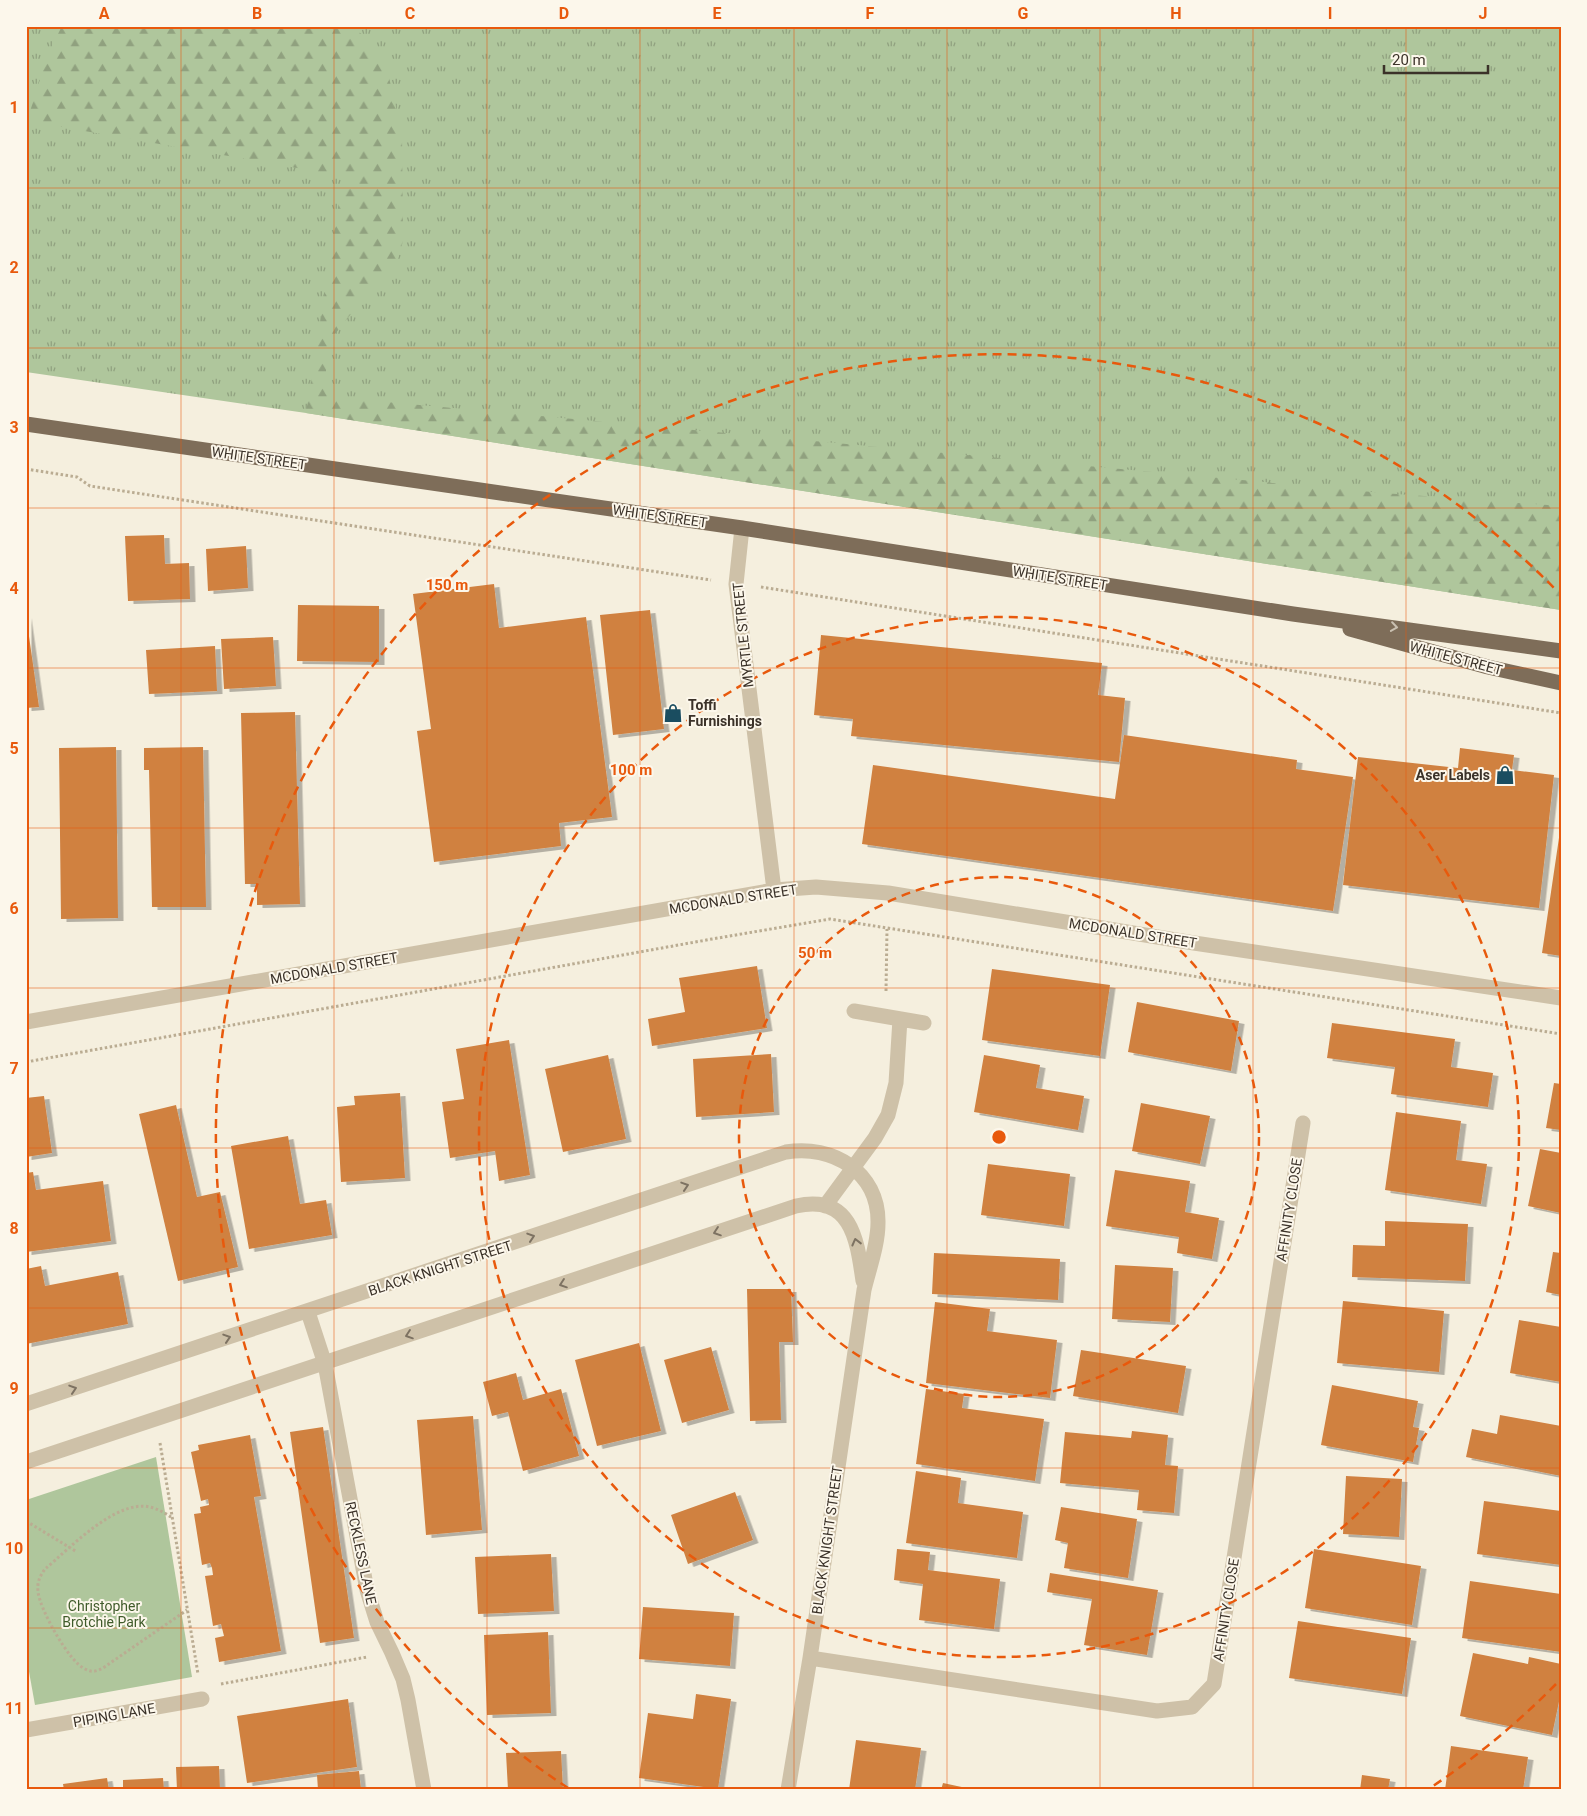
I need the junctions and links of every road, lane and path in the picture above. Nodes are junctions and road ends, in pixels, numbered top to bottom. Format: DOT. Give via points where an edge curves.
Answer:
graph roads {
  1 [pos="26,424"];
  2 [pos="26,469"];
  3 [pos="742,528"];
  4 [pos="678,575"];
  5 [pos="791,591"];
  6 [pos="1293,614"];
  7 [pos="1561,651"];
  8 [pos="1561,683"];
  9 [pos="1561,714"];
  10 [pos="774,890"];
  11 [pos="887,929"];
  12 [pos="1561,998"];
  13 [pos="854,1011"];
  14 [pos="892,1018"];
  15 [pos="26,1022"];
  16 [pos="924,1024"];
  17 [pos="1561,1034"];
  18 [pos="26,1062"];
  19 [pos="1303,1123"];
  20 [pos="852,1167"];
  21 [pos="825,1206"];
  22 [pos="864,1290"];
  23 [pos="308,1312"];
  24 [pos="325,1364"];
  25 [pos="26,1404"];
  26 [pos="156,1420"];
  27 [pos="26,1462"];
  28 [pos="171,1517"];
  29 [pos="26,1522"];
  30 [pos="70,1548"];
  31 [pos="77,1552"];
  32 [pos="186,1610"];
  33 [pos="392,1652"];
  34 [pos="810,1658"];
  35 [pos="201,1693"];
  36 [pos="26,1730"];
  37 [pos="424,1790"];
  38 [pos="788,1790"];
  1 -- 3 [label="main road, WHITE STREET"];
  2 -- 4 [label="path" via="77,477 90,486"];
  3 -- 6 [label="main road, WHITE STREET"];
  3 -- 10 [label="street, MYRTLE STREET" via="736,584"];
  5 -- 9 [label="path"];
  6 -- 7 [label="main road, WHITE STREET, one-way"];
  6 -- 8 [label="main road, WHITE STREET" via="1488,667"];
  10 -- 12 [label="street, MCDONALD STREET" via="816,886 888,894"];
  10 -- 15 [label="street, MCDONALD STREET"];
  11 -- 14 [label="path"];
  11 -- 17 [label="path"];
  11 -- 18 [label="path" via="830,920 702,940"];
  13 -- 14 [label="street"];
  14 -- 16 [label="street"];
  14 -- 20 [label="street" via="896,1083 891,1106 875,1138"];
  19 -- 34 [label="street, AFFINITY CLOSE" via="1214,1684 1204,1695 1192,1707 1157,1711"];
  20 -- 21 [label="street"];
  20 -- 22 [label="street, BLACK KNIGHT STREET" via="870,1189 878,1222 878,1236"];
  23 -- 20 [label="street, BLACK KNIGHT STREET, one-way" via="786,1152 820,1152"];
  22 -- 21 [label="street, BLACK KNIGHT STREET, one-way" via="851,1227 842,1216"];
  21 -- 24 [label="street, one-way" via="805,1204 790,1208"];
  22 -- 34 [label="street, BLACK KNIGHT STREET"];
  23 -- 24 [label="street, RECKLESS LANE"];
  25 -- 23 [label="street, BLACK KNIGHT STREET, one-way"];
  24 -- 26 [label="street"];
  24 -- 33 [label="street, RECKLESS LANE" via="367,1590 377,1622"];
  26 -- 27 [label="street"];
  26 -- 28 [label="path"];
  28 -- 30 [label="path" via="150,1507 132,1507 112,1516"];
  28 -- 32 [label="path"];
  29 -- 30 [label="path"];
  30 -- 31 [label="path"];
  30 -- 32 [label="path" via="45,1569 40,1576 38,1590 41,1605 65,1650 85,1669 96,1671 103,1668"];
  32 -- 35 [label="path"];
  33 -- 35 [label="path"];
  33 -- 37 [label="street, RECKLESS LANE" via="403,1678"];
  34 -- 38 [label="street, BLACK KNIGHT STREET"];
  35 -- 36 [label="street, PIPING LANE"];
}
